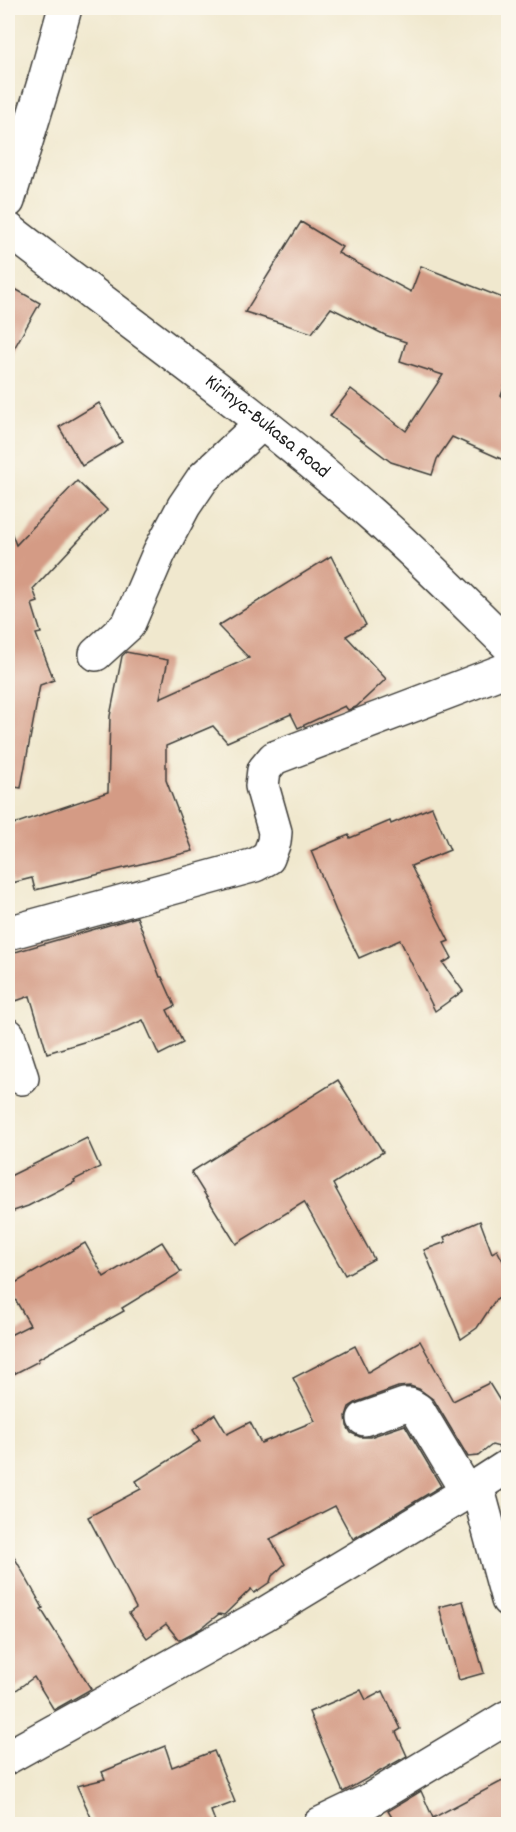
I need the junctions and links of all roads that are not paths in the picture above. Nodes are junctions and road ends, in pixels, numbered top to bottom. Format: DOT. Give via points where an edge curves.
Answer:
graph roads {
  1 [pos="66,8"];
  2 [pos="8,201"];
  3 [pos="8,229"];
  4 [pos="262,423"];
  5 [pos="508,645"];
  6 [pos="96,654"];
  7 [pos="508,669"];
  8 [pos="8,933"];
  9 [pos="8,1035"];
  10 [pos="22,1078"];
  11 [pos="364,1419"];
  12 [pos="508,1466"];
  13 [pos="472,1489"];
  14 [pos="508,1600"];
  15 [pos="508,1717"];
  16 [pos="8,1757"];
  17 [pos="370,1813"];
  18 [pos="320,1824"];
  1 -- 2 [label="street"];
  3 -- 4 [label="street, Kirinya-Bukasa Road"];
  4 -- 5 [label="street, Kirinya-Bukasa Road" via="371,513"];
  4 -- 6 [label="street" via="203,478 169,534 128,625"];
  7 -- 8 [label="street" via="274,758 264,770 262,786 275,832 274,842 268,858 255,865"];
  9 -- 10 [label="street"];
  11 -- 13 [label="street" via="404,1405 418,1410"];
  12 -- 13 [label="street"];
  13 -- 14 [label="street"];
  13 -- 16 [label="street" via="263,1616"];
  15 -- 17 [label="street"];
  17 -- 18 [label="street"];
}
